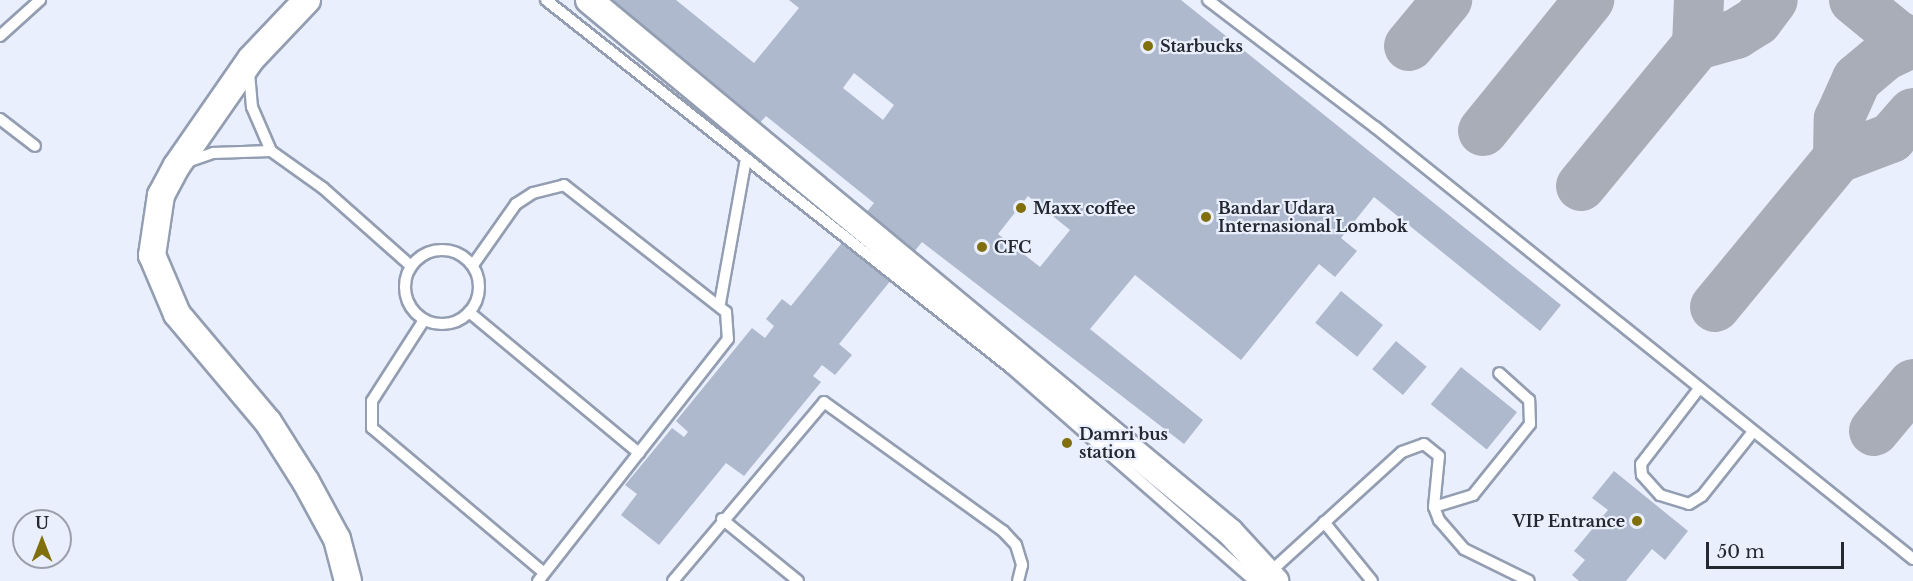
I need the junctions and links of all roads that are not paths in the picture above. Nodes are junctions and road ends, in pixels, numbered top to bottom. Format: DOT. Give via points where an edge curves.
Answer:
graph roads {
  1 [pos="40,0"];
  2 [pos="308,0"];
  3 [pos="546,0"];
  4 [pos="589,0"];
  5 [pos="1208,0"];
  6 [pos="0,36"];
  7 [pos="251,59"];
  8 [pos="0,119"];
  9 [pos="35,146"];
  10 [pos="271,151"];
  11 [pos="746,158"];
  12 [pos="176,167"];
  13 [pos="473,265"];
  14 [pos="411,266"];
  15 [pos="720,303"];
  16 [pos="469,312"];
  17 [pos="424,320"];
  18 [pos="1499,373"];
  19 [pos="1698,390"];
  20 [pos="1752,433"];
  21 [pos="639,453"];
  22 [pos="1434,507"];
  23 [pos="722,519"];
  24 [pos="1324,522"];
  25 [pos="1913,559"];
  26 [pos="540,576"];
  27 [pos="1266,578"];
  28 [pos="348,581"];
  29 [pos="673,581"];
  30 [pos="798,581"];
  31 [pos="1018,581"];
  32 [pos="1372,581"];
  33 [pos="1529,581"];
  1 -- 6 [label="lane"];
  2 -- 7 [label="street"];
  3 -- 11 [label="lane"];
  4 -- 27 [label="street" via="1230,532"];
  5 -- 19 [label="lane" via="1375,127"];
  7 -- 10 [label="lane" via="250,98"];
  7 -- 12 [label="street"];
  8 -- 9 [label="lane"];
  10 -- 12 [label="lane" via="213,153"];
  10 -- 14 [label="lane" via="323,188"];
  11 -- 15 [label="lane"];
  11 -- 27 [label="lane" via="1011,368"];
  12 -- 28 [label="street" via="160,195 152,228 160,281 177,314 268,422 306,482 337,539"];
  13 -- 14 [label="lane" via="459,253 442,249 424,254"];
  13 -- 15 [label="lane" via="516,204 533,192 564,185"];
  13 -- 16 [label="lane" via="478,298"];
  14 -- 17 [label="lane" via="404,285 409,305"];
  15 -- 21 [label="lane" via="728,339"];
  16 -- 17 [label="lane" via="456,321"];
  16 -- 21 [label="lane"];
  17 -- 26 [label="lane" via="372,402 372,428"];
  18 -- 22 [label="lane" via="1529,400 1530,424 1473,495"];
  19 -- 20 [label="lane"];
  19 -- 20 [label="lane" via="1641,464 1641,475 1660,495 1689,504 1702,496"];
  20 -- 25 [label="lane"];
  21 -- 26 [label="lane"];
  22 -- 24 [label="lane" via="1439,456 1424,444 1413,445"];
  22 -- 33 [label="lane" via="1464,549"];
  23 -- 29 [label="lane"];
  23 -- 30 [label="lane"];
  23 -- 31 [label="lane" via="818,406 830,402 1003,531 1016,545 1022,565"];
  24 -- 27 [label="lane"];
  24 -- 32 [label="lane"];
}
